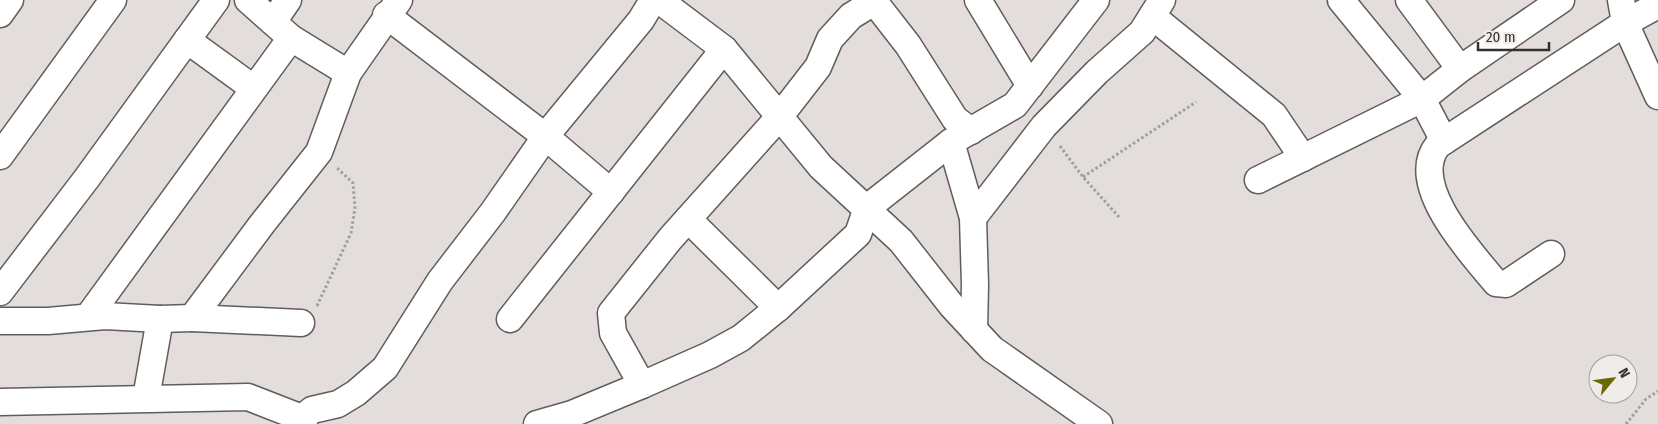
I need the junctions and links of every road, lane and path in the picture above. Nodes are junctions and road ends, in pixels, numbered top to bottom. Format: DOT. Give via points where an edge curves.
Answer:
graph roads {
  1 [pos="10,0"];
  2 [pos="113,0"];
  3 [pos="216,0"];
  4 [pos="248,0"];
  5 [pos="288,0"];
  6 [pos="654,0"];
  7 [pos="659,0"];
  8 [pos="978,0"];
  9 [pos="1096,0"];
  10 [pos="1341,0"];
  11 [pos="1410,0"];
  12 [pos="1561,0"];
  13 [pos="874,1"];
  14 [pos="1658,5"];
  15 [pos="393,8"];
  16 [pos="1157,8"];
  17 [pos="1623,12"];
  18 [pos="0,14"];
  19 [pos="282,30"];
  20 [pos="187,40"];
  21 [pos="724,49"];
  22 [pos="1460,69"];
  23 [pos="348,73"];
  24 [pos="1030,86"];
  25 [pos="253,88"];
  26 [pos="1658,96"];
  27 [pos="1422,99"];
  28 [pos="1196,102"];
  29 [pos="780,116"];
  30 [pos="1044,126"];
  31 [pos="546,136"];
  32 [pos="961,137"];
  33 [pos="1444,141"];
  34 [pos="319,152"];
  35 [pos="0,156"];
  36 [pos="1302,158"];
  37 [pos="1083,177"];
  38 [pos="1258,180"];
  39 [pos="611,192"];
  40 [pos="867,208"];
  41 [pos="1119,217"];
  42 [pos="972,218"];
  43 [pos="688,219"];
  44 [pos="1551,254"];
  45 [pos="0,292"];
  46 [pos="778,308"];
  47 [pos="88,317"];
  48 [pos="192,318"];
  49 [pos="510,319"];
  50 [pos="160,320"];
  51 [pos="0,321"];
  52 [pos="301,323"];
  53 [pos="974,330"];
  54 [pos="642,385"];
  55 [pos="1658,391"];
  56 [pos="146,398"];
  57 [pos="0,402"];
  58 [pos="303,421"];
  59 [pos="537,424"];
  60 [pos="1099,424"];
  61 [pos="1626,424"];
  1 -- 18 [label="street"];
  2 -- 35 [label="street"];
  3 -- 20 [label="street"];
  4 -- 19 [label="street"];
  5 -- 19 [label="street"];
  6 -- 31 [label="street"];
  7 -- 21 [label="street"];
  8 -- 24 [label="street"];
  9 -- 24 [label="street"];
  10 -- 27 [label="street"];
  11 -- 22 [label="street"];
  12 -- 22 [label="street"];
  13 -- 29 [label="street" via="851,16 830,39 818,67"];
  13 -- 32 [label="street" via="908,46 954,119"];
  14 -- 17 [label="street"];
  15 -- 23 [label="street"];
  15 -- 31 [label="street"];
  16 -- 30 [label="street" via="1142,32"];
  16 -- 36 [label="street" via="1274,115"];
  17 -- 26 [label="street"];
  17 -- 33 [label="street"];
  19 -- 23 [label="street"];
  19 -- 25 [label="street"];
  20 -- 25 [label="street"];
  20 -- 45 [label="street" via="88,178"];
  21 -- 29 [label="street"];
  21 -- 39 [label="street"];
  22 -- 27 [label="street"];
  23 -- 34 [label="street"];
  24 -- 32 [label="street" via="1015,105"];
  25 -- 47 [label="street"];
  27 -- 33 [label="street"];
  27 -- 36 [label="street"];
  28 -- 37 [label="path"];
  29 -- 40 [label="street" via="821,167"];
  29 -- 43 [label="street"];
  30 -- 37 [label="path"];
  30 -- 42 [label="street"];
  31 -- 39 [label="street"];
  31 -- 58 [label="street" via="440,281 384,368 356,393 338,404 312,410"];
  32 -- 40 [label="street"];
  32 -- 42 [label="street"];
  33 -- 44 [label="street" via="1432,152 1429,177 1446,220 1496,283 1506,284"];
  34 -- 48 [label="street"];
  34 -- 52 [label="path" via="353,183 356,208 351,233 315,311"];
  36 -- 38 [label="street"];
  37 -- 41 [label="path"];
  39 -- 49 [label="street"];
  40 -- 46 [label="street" via="858,234"];
  40 -- 53 [label="street" via="901,241"];
  42 -- 53 [label="street" via="976,285"];
  43 -- 46 [label="street"];
  43 -- 54 [label="street" via="611,313 613,334"];
  46 -- 54 [label="street" via="741,338"];
  47 -- 50 [label="street"];
  47 -- 51 [label="street"];
  48 -- 50 [label="street"];
  48 -- 52 [label="street"];
  50 -- 56 [label="street"];
  53 -- 60 [label="street" via="992,349"];
  54 -- 59 [label="street" via="572,414"];
  55 -- 61 [label="path" via="1646,398"];
  56 -- 57 [label="street"];
  56 -- 58 [label="street" via="248,397"];
}
